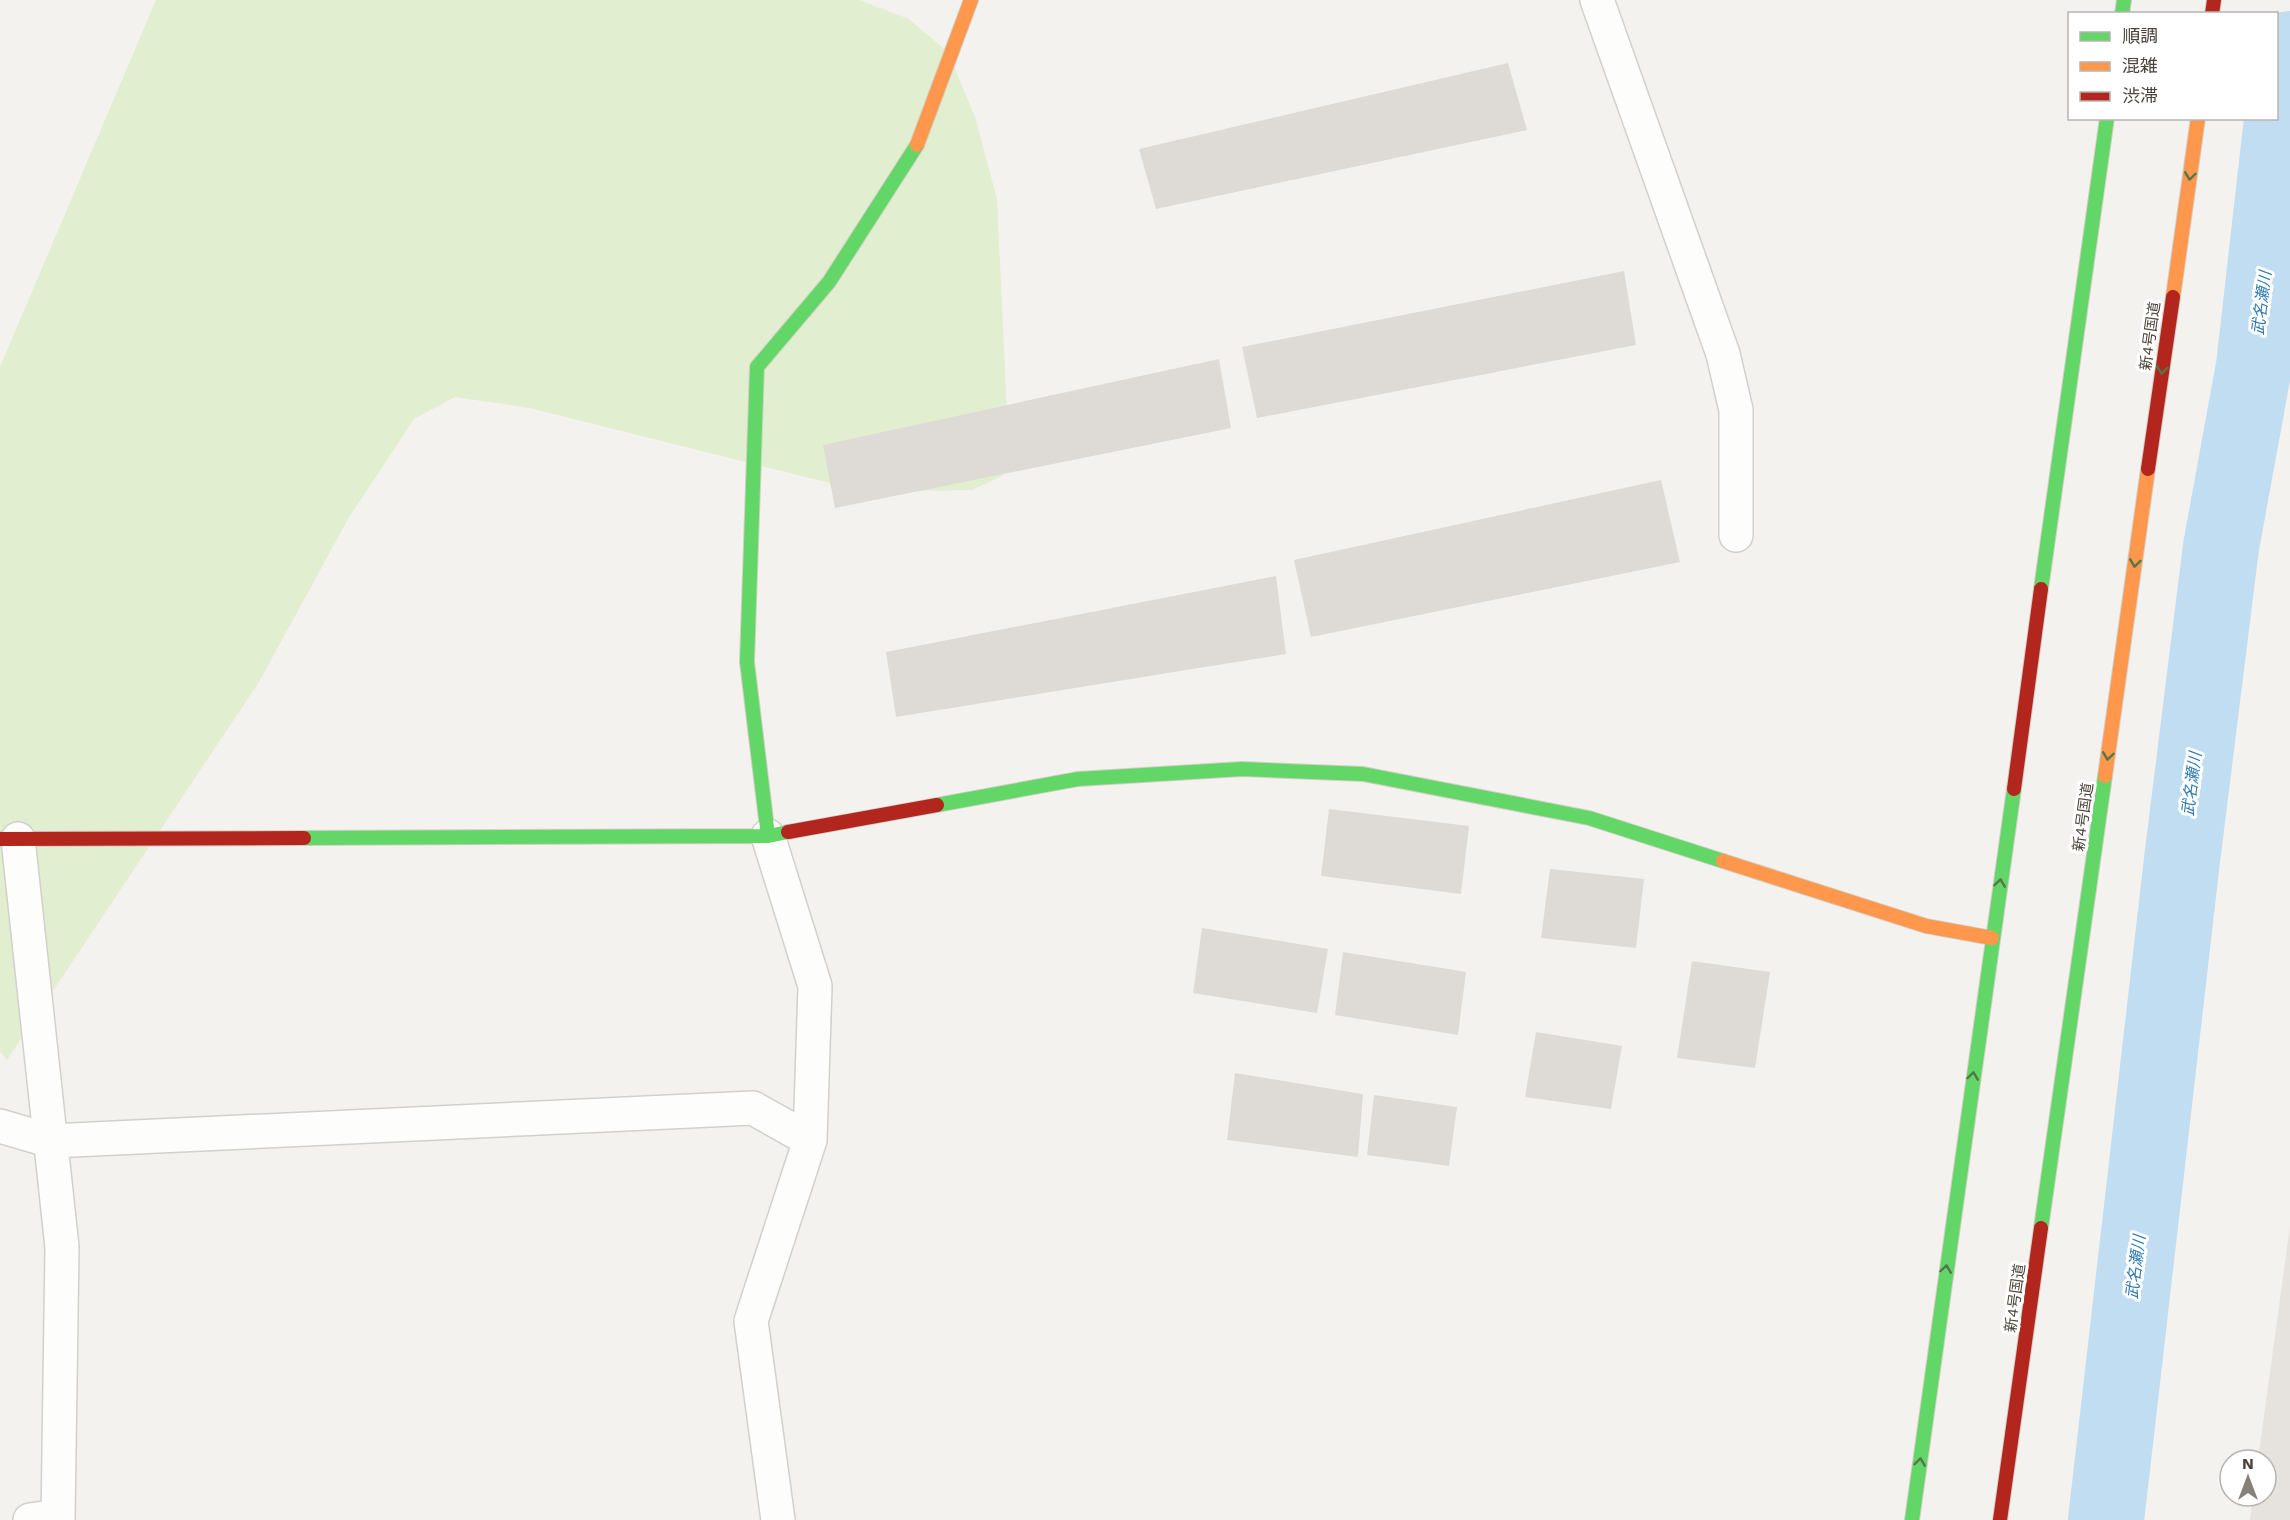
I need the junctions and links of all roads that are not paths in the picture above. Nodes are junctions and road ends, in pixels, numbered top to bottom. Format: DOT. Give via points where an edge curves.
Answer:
graph roads {
  1 [pos="971,0"];
  2 [pos="1597,0"];
  3 [pos="2107,120"];
  4 [pos="2198,120"];
  5 [pos="1736,535"];
  6 [pos="768,836"];
  7 [pos="9,839"];
  8 [pos="1992,938"];
  9 [pos="0,1125"];
  10 [pos="810,1140"];
  11 [pos="51,1141"];
  12 [pos="48,1519"];
  13 [pos="778,1520"];
  14 [pos="1912,1520"];
  15 [pos="2000,1520"];
  1 -- 6 [label="main road" via="921,139 829,282 757,367 747,662"];
  2 -- 5 [label="street" via="1724,354 1736,410"];
  8 -- 3 [label="main road, one-way"];
  4 -- 15 [label="main road, 新4号国道, one-way"];
  6 -- 7 [label="main road"];
  6 -- 8 [label="main road" via="1078,779 1242,769 1363,774 1589,818 1926,926"];
  6 -- 10 [label="street" via="815,986"];
  7 -- 11 [label="street"];
  14 -- 8 [label="main road, one-way"];
  9 -- 11 [label="street"];
  10 -- 11 [label="street" via="753,1108"];
  10 -- 13 [label="street" via="751,1321"];
  11 -- 12 [label="street" via="62,1247"];
}
